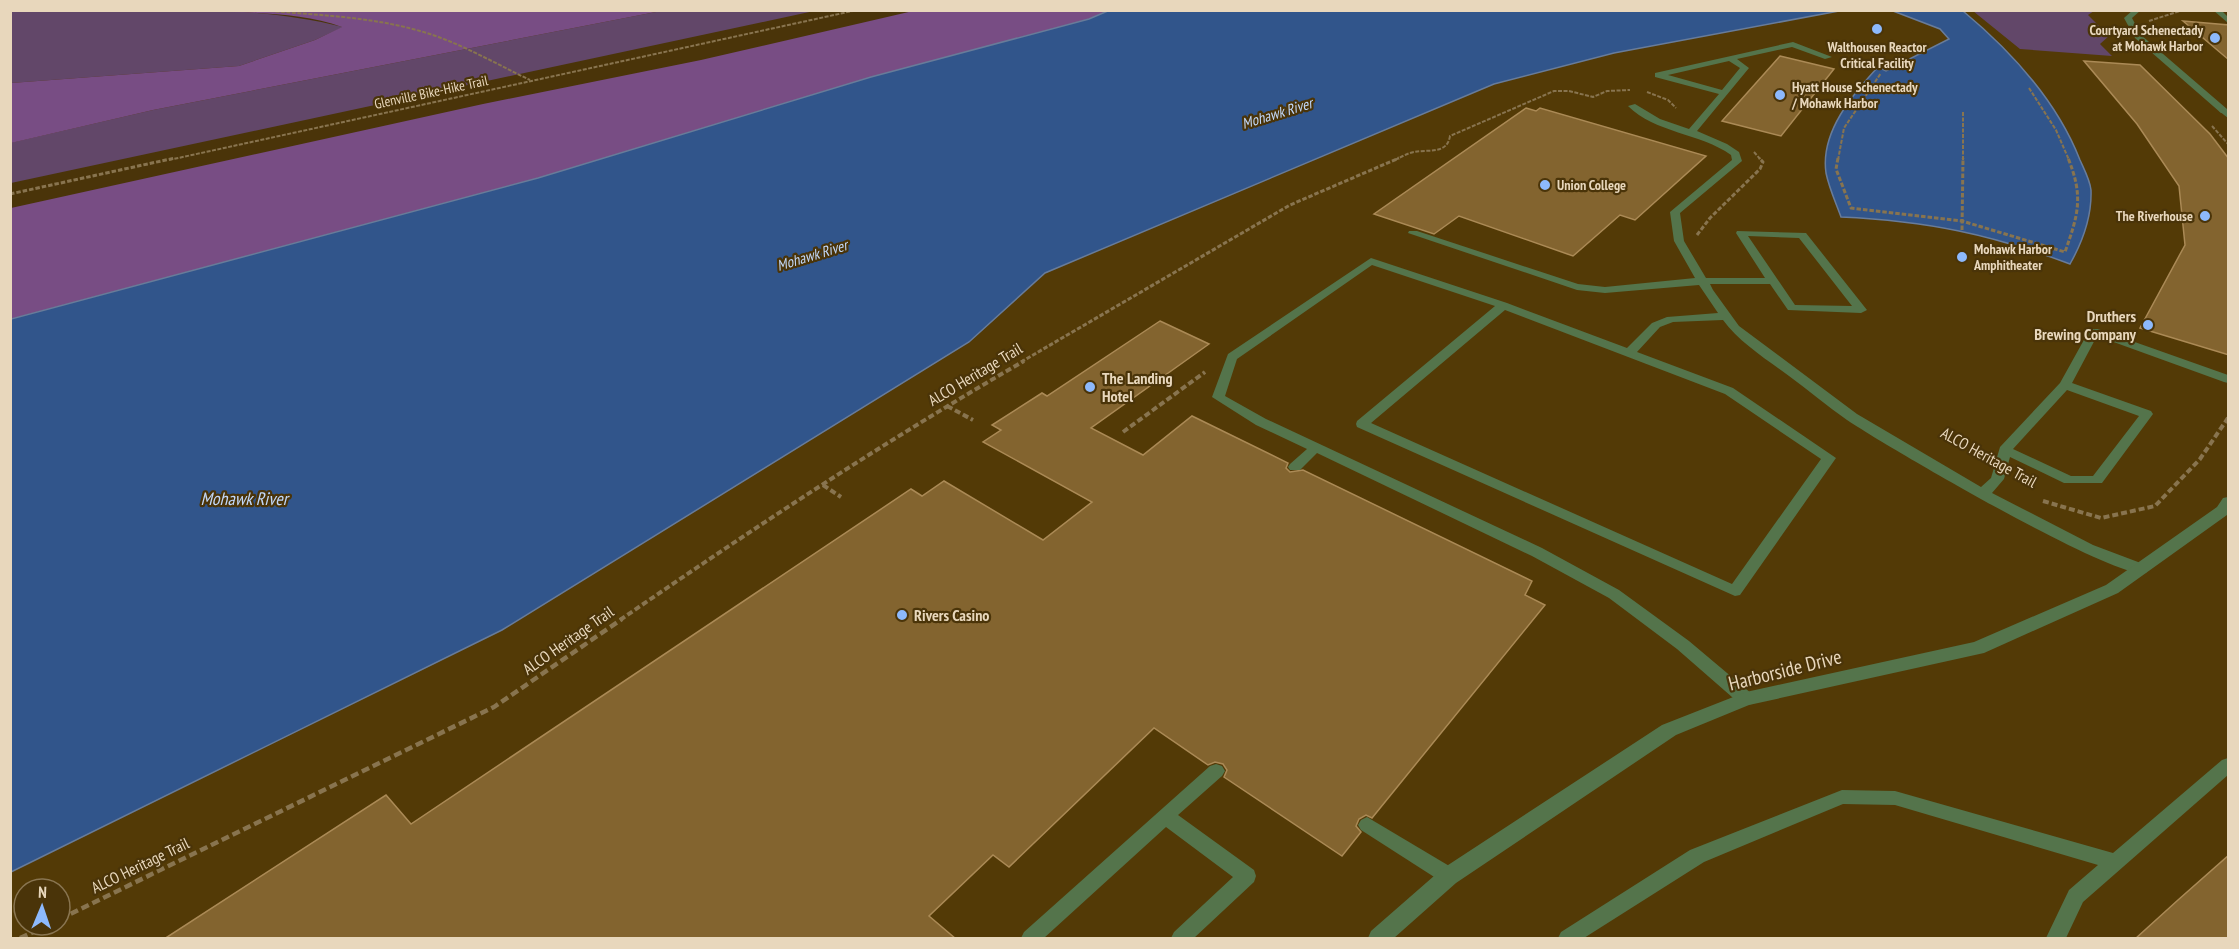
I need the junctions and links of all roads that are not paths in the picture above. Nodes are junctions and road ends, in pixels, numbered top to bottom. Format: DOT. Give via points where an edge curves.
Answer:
graph roads {
  1 [pos="2138,10"];
  2 [pos="2216,10"];
  3 [pos="2229,21"];
  4 [pos="1828,57"];
  5 [pos="1730,58"];
  6 [pos="1725,93"];
  7 [pos="1632,105"];
  8 [pos="2227,113"];
  9 [pos="1694,129"];
  10 [pos="1413,233"];
  11 [pos="1702,281"];
  12 [pos="1773,281"];
  13 [pos="1503,305"];
  14 [pos="1726,316"];
  15 [pos="1628,354"];
  16 [pos="2229,380"];
  17 [pos="2065,385"];
  18 [pos="1316,447"];
  19 [pos="2005,450"];
  20 [pos="1295,467"];
  21 [pos="1983,494"];
  22 [pos="2229,502"];
  23 [pos="2141,569"];
  24 [pos="1746,699"];
  25 [pos="2229,765"];
  26 [pos="1216,771"];
  27 [pos="1165,816"];
  28 [pos="1366,825"];
  29 [pos="2115,862"];
  30 [pos="1449,876"];
  31 [pos="1031,939"];
  32 [pos="1181,939"];
  33 [pos="1380,939"];
  34 [pos="1568,939"];
  35 [pos="2056,939"];
  1 -- 8 [label="lane" via="2128,18 2139,36"];
  2 -- 3 [label="lane"];
  4 -- 5 [label="lane" via="1793,44"];
  5 -- 6 [label="lane" via="1745,68"];
  5 -- 6 [label="lane" via="1658,75"];
  6 -- 9 [label="lane"];
  7 -- 9 [label="lane" via="1652,118"];
  9 -- 11 [label="lane" via="1727,146 1736,154 1737,161 1675,212 1679,242"];
  10 -- 11 [label="lane" via="1577,287 1605,290"];
  11 -- 12 [label="lane"];
  11 -- 14 [label="lane"];
  12 -- 12 [label="lane" via="1792,308 1861,310 1802,235 1740,233"];
  13 -- 15 [label="lane"];
  13 -- 15 [label="lane" via="1362,424 1735,591 1829,458 1729,391"];
  13 -- 18 [label="lane" via="1371,261 1232,357 1218,397"];
  14 -- 15 [label="lane" via="1671,319 1656,325"];
  14 -- 21 [label="lane" via="1751,341 1852,417"];
  16 -- 17 [label="lane" via="2094,331"];
  17 -- 19 [label="lane"];
  17 -- 19 [label="lane" via="2147,414 2097,480 2069,480"];
  18 -- 20 [label="lane"];
  18 -- 24 [label="lane" via="1538,552 1614,594 1683,645"];
  19 -- 21 [label="lane" via="1997,478"];
  21 -- 23 [label="lane" via="2088,549"];
  22 -- 23 [label="street, Harborside Drive"];
  23 -- 24 [label="street, Harborside Drive" via="2112,589 1978,648"];
  24 -- 30 [label="street, Harborside Drive" via="1669,730"];
  25 -- 29 [label="lane"];
  26 -- 27 [label="lane"];
  27 -- 31 [label="lane"];
  27 -- 32 [label="lane" via="1247,876"];
  28 -- 30 [label="lane"];
  29 -- 34 [label="lane" via="1895,798 1842,797 1696,856"];
  29 -- 35 [label="lane" via="2076,896"];
  30 -- 33 [label="street, Harborside Drive"];
}
